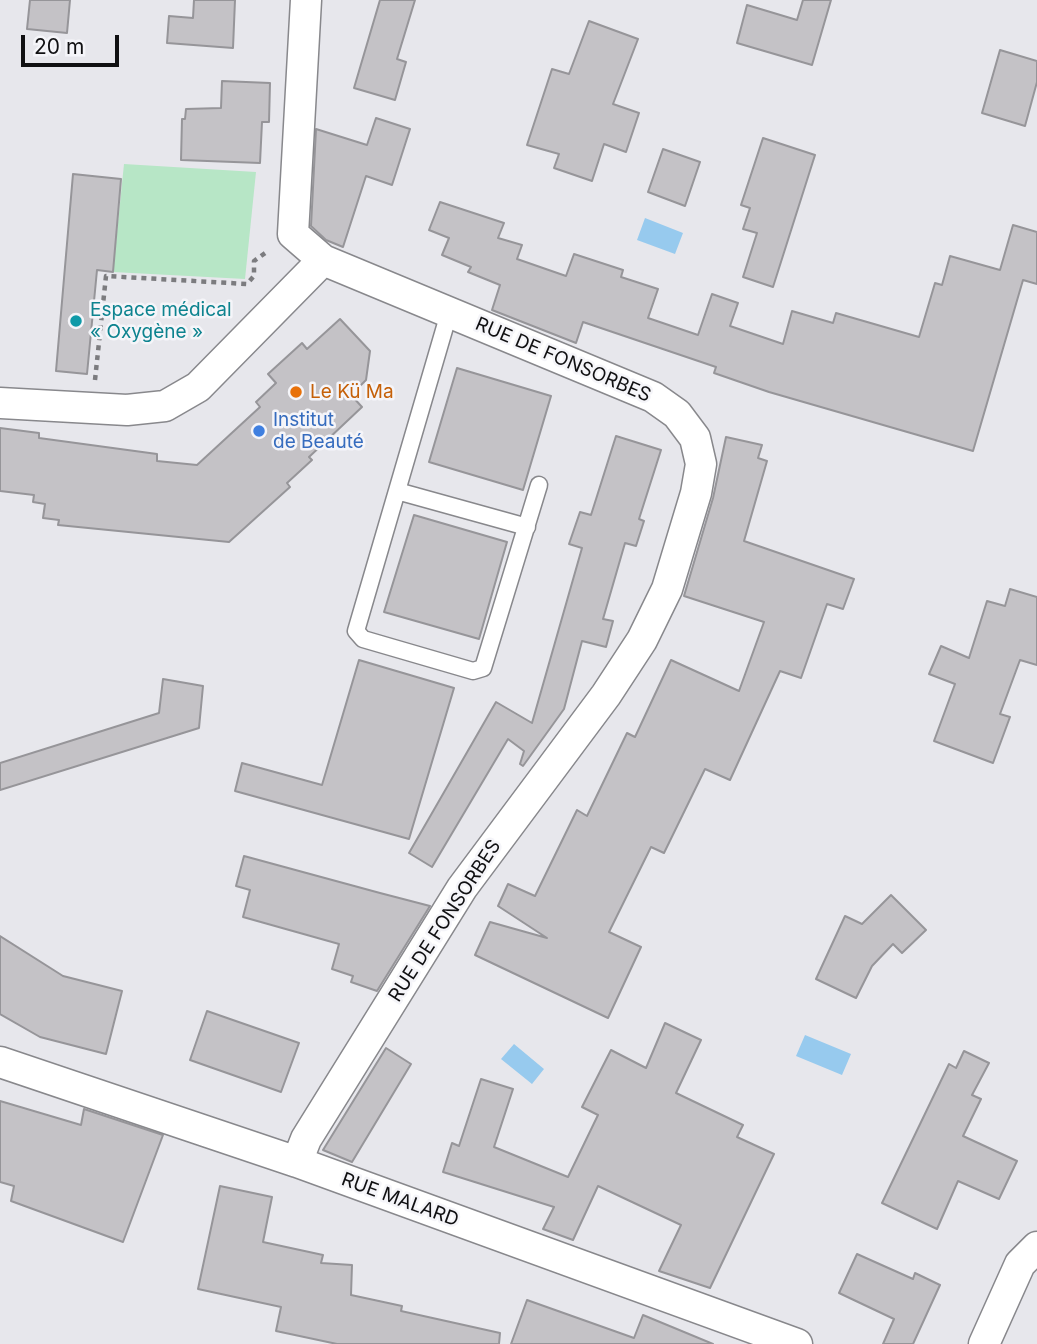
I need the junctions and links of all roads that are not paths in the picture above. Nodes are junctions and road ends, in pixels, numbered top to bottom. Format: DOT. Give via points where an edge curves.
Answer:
graph roads {
  1 [pos="306,0"];
  2 [pos="323,260"];
  3 [pos="449,313"];
  4 [pos="0,403"];
  5 [pos="539,485"];
  6 [pos="397,491"];
  7 [pos="527,527"];
  8 [pos="0,1062"];
  9 [pos="297,1161"];
  10 [pos="1037,1247"];
  11 [pos="797,1344"];
  12 [pos="984,1344"];
  1 -- 2 [label="street, RUE DE FONSORBES" via="293,234"];
  2 -- 3 [label="street, RUE DE FONSORBES"];
  2 -- 4 [label="street" via="198,387 164,406 127,410"];
  3 -- 6 [label="lane"];
  3 -- 9 [label="street, RUE DE FONSORBES" via="653,397 677,414 695,438 701,464 696,493 667,589 642,640 462,888 306,1139"];
  5 -- 7 [label="lane"];
  6 -- 7 [label="lane"];
  6 -- 7 [label="lane" via="356,631 363,639 473,671 483,668"];
  8 -- 9 [label="street, RUE MALARD"];
  9 -- 11 [label="street, RUE MALARD"];
  10 -- 12 [label="street" via="1020,1264"];
}
